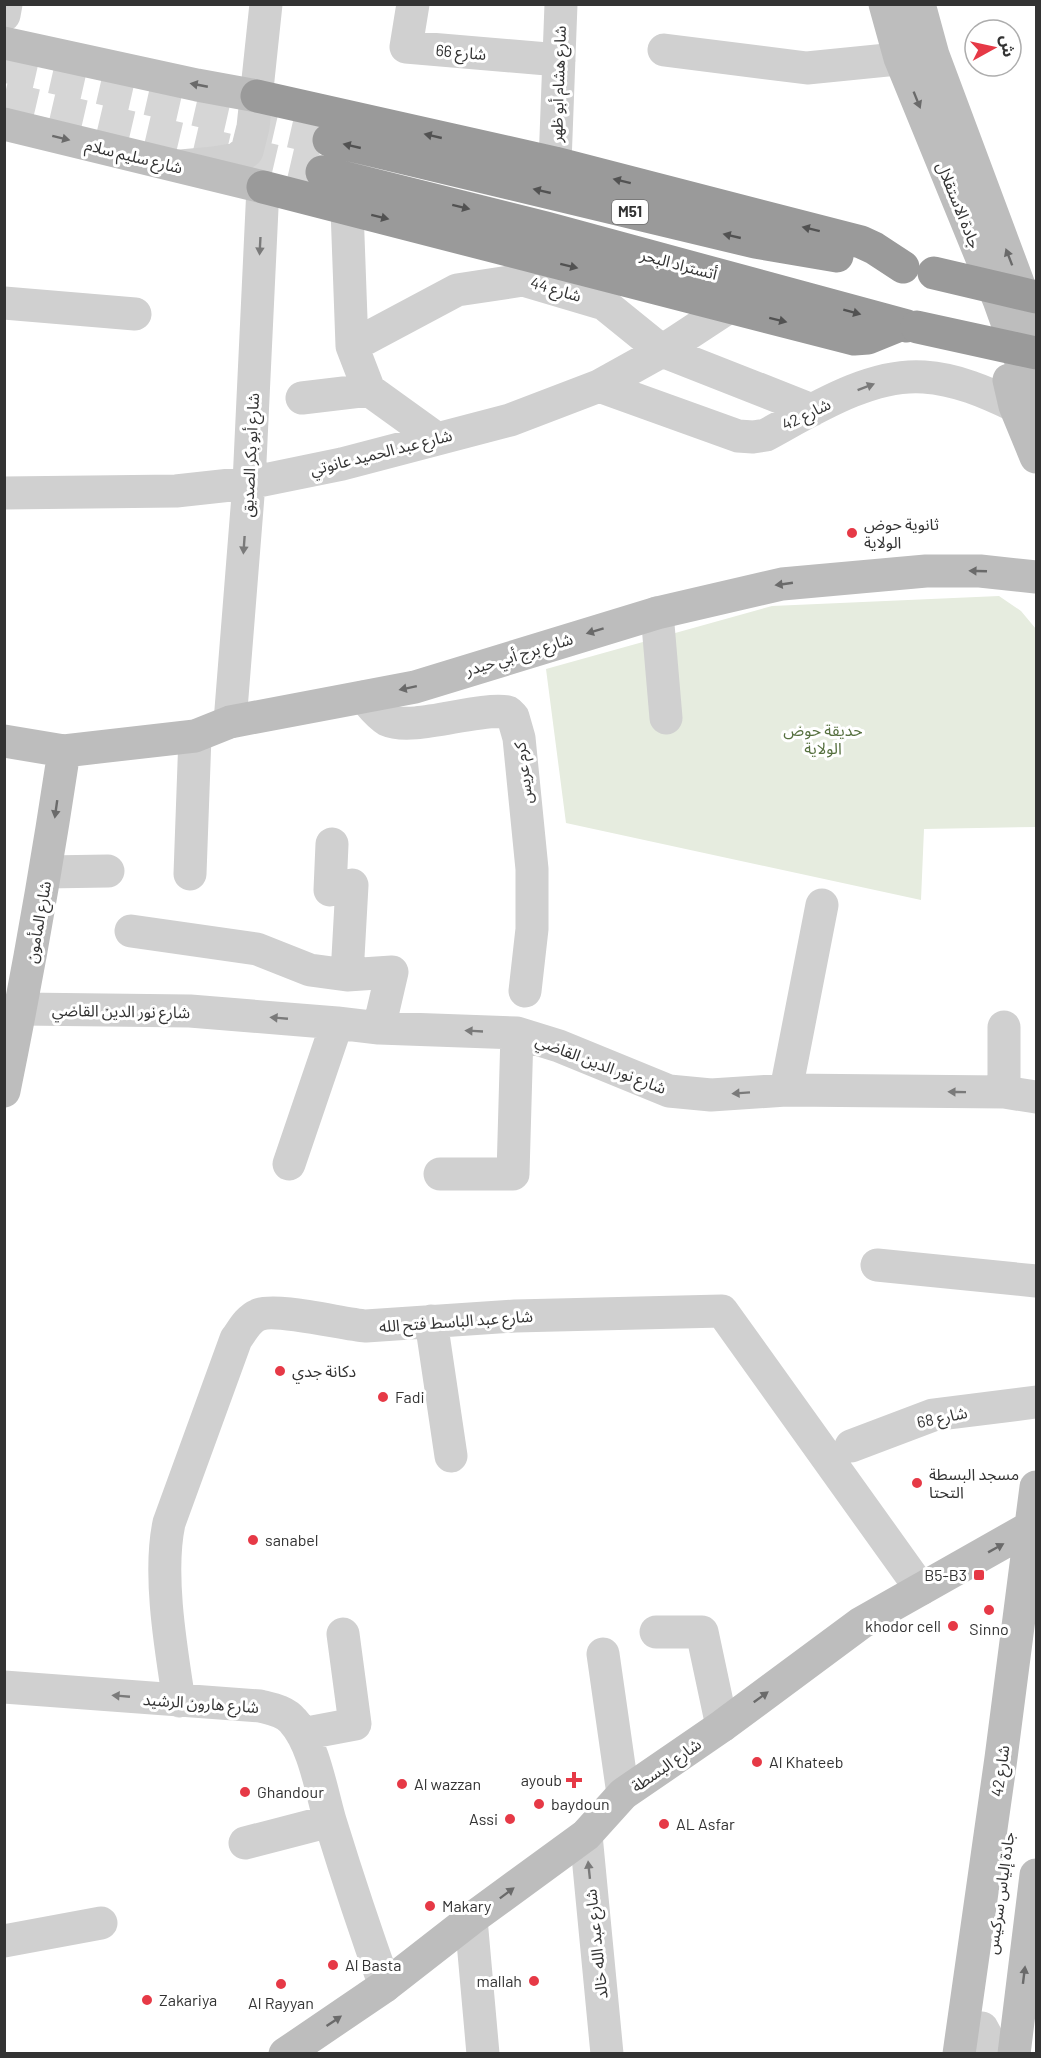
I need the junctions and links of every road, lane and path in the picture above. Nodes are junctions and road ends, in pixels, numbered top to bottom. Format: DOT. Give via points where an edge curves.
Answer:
graph roads {
  1 [pos="6,4"];
  2 [pos="266,4"];
  3 [pos="413,4"];
  4 [pos="561,4"];
  5 [pos="885,4"];
  6 [pos="919,4"];
  7 [pos="4,15"];
  8 [pos="4,43"];
  9 [pos="664,50"];
  10 [pos="933,55"];
  11 [pos="900,58"];
  12 [pos="560,60"];
  13 [pos="255,111"];
  14 [pos="5,124"];
  15 [pos="4,129"];
  16 [pos="329,140"];
  17 [pos="555,164"];
  18 [pos="175,166"];
  19 [pos="322,172"];
  20 [pos="263,187"];
  21 [pos="347,209"];
  22 [pos="918,270"];
  23 [pos="985,270"];
  24 [pos="999,300"];
  25 [pos="4,303"];
  26 [pos="729,307"];
  27 [pos="135,314"];
  28 [pos="1034,314"];
  29 [pos="908,326"];
  30 [pos="352,346"];
  31 [pos="662,351"];
  32 [pos="1036,353"];
  33 [pos="599,386"];
  34 [pos="369,390"];
  35 [pos="302,398"];
  36 [pos="1026,405"];
  37 [pos="812,410"];
  38 [pos="436,439"];
  39 [pos="1036,457"];
  40 [pos="249,483"];
  41 [pos="4,493"];
  42 [pos="1036,577"];
  43 [pos="657,613"];
  44 [pos="364,697"];
  45 [pos="666,718"];
  46 [pos="230,722"];
  47 [pos="195,736"];
  48 [pos="4,741"];
  49 [pos="64,751"];
  50 [pos="332,844"];
  51 [pos="108,871"];
  52 [pos="46,872"];
  53 [pos="190,874"];
  54 [pos="822,904"];
  55 [pos="131,931"];
  56 [pos="347,975"];
  57 [pos="525,991"];
  58 [pos="22,1010"];
  59 [pos="337,1023"];
  60 [pos="1004,1027"];
  61 [pos="379,1028"];
  62 [pos="517,1033"];
  63 [pos="9,1041"];
  64 [pos="786,1090"];
  65 [pos="4,1091"];
  66 [pos="1004,1092"];
  67 [pos="1036,1097"];
  68 [pos="289,1164"];
  69 [pos="440,1173"];
  70 [pos="877,1265"];
  71 [pos="1036,1281"];
  72 [pos="431,1321"];
  73 [pos="1036,1402"];
  74 [pos="851,1446"];
  75 [pos="451,1456"];
  76 [pos="1036,1487"];
  77 [pos="1034,1526"];
  78 [pos="921,1589"];
  79 [pos="1036,1625"];
  80 [pos="656,1632"];
  81 [pos="343,1635"];
  82 [pos="603,1654"];
  83 [pos="4,1687"];
  84 [pos="179,1701"];
  85 [pos="722,1726"];
  86 [pos="302,1734"];
  87 [pos="623,1794"];
  88 [pos="330,1821"];
  89 [pos="586,1834"];
  90 [pos="245,1843"];
  91 [pos="1036,1875"];
  92 [pos="471,1919"];
  93 [pos="101,1923"];
  94 [pos="4,1941"];
  95 [pos="386,1986"];
  96 [pos="1028,2010"];
  97 [pos="985,2045"];
  98 [pos="285,2054"];
  99 [pos="483,2054"];
  100 [pos="607,2054"];
  101 [pos="959,2054"];
  102 [pos="1014,2054"];
  1 -- 7 [label="street"];
  2 -- 13 [label="street"];
  3 -- 12 [label="street, شارع 66" via="406,47"];
  4 -- 12 [label="street, شارع هشام أبو ظهر"];
  5 -- 11 [label="main road, جادة الاستقلال"];
  6 -- 10 [label="main road, جادة الاستقلال"];
  13 -- 8 [label="main road, one-way" via="186,83"];
  9 -- 11 [label="street" via="807,68"];
  10 -- 11 [label="street"];
  28 -- 10 [label="main road, جادة الاستقلال, one-way"];
  11 -- 23 [label="main road, جادة الاستقلال, one-way"];
  12 -- 17 [label="street, شارع هشام أبو ظهر"];
  17 -- 13 [label="highway, one-way"];
  13 -- 18 [label="street" via="247,151 237,159"];
  14 -- 15 [label="street"];
  14 -- 18 [label="main road, شارع سليم سلام, one-way"];
  22 -- 16 [label="highway, M51, one-way" via="755,242"];
  22 -- 17 [label="highway, one-way" via="861,242"];
  18 -- 20 [label="main road, شارع سليم سلام"];
  19 -- 29 [label="highway, أتستراد البحر / M51, one-way"];
  20 -- 21 [label="highway"];
  20 -- 40 [label="street, شارع أبو بكر الصديق, one-way"];
  21 -- 26 [label="highway, one-way"];
  21 -- 30 [label="street"];
  22 -- 28 [label="highway, M51, bridge"];
  23 -- 24 [label="main road, جادة الاستقلال"];
  23 -- 36 [label="main road"];
  24 -- 28 [label="main road"];
  24 -- 36 [label="main road, جادة الاستقلال"];
  25 -- 27 [label="street"];
  26 -- 29 [label="highway, one-way" via="854,339"];
  26 -- 31 [label="street, شارع عبد الحميد عانوتي"];
  29 -- 32 [label="highway, أتستراد البحر / M51, bridge"];
  30 -- 31 [label="street, شارع 44" via="458,290 523,280 604,304"];
  30 -- 34 [label="street"];
  31 -- 33 [label="street, شارع عبد الحميد عانوتي"];
  31 -- 37 [label="street, شارع 44"];
  33 -- 37 [label="street, شارع 42" via="738,436 766,435"];
  33 -- 38 [label="street, شارع عبد الحميد عانوتي" via="510,420"];
  34 -- 35 [label="street"];
  34 -- 38 [label="street"];
  37 -- 36 [label="street, شارع 42, one-way" via="876,382 923,377 969,386"];
  36 -- 39 [label="main road"];
  38 -- 40 [label="street, شارع عبد الحميد عانوتي"];
  40 -- 41 [label="street, شارع عبد الحميد عانوتي" via="176,491"];
  40 -- 46 [label="street, شارع أبو بكر الصديق, one-way"];
  42 -- 43 [label="main road, شارع برج أبي حيدر, one-way" via="926,571 782,584"];
  43 -- 44 [label="main road, شارع برج أبي حيدر, one-way" via="415,687"];
  43 -- 45 [label="street"];
  44 -- 46 [label="main road, شارع برج أبي حيدر"];
  44 -- 57 [label="street, كرم عريس" via="381,716 399,723 488,711 508,712 513,717 519,738 532,869 532,929"];
  46 -- 47 [label="main road, شارع برج أبي حيدر"];
  47 -- 49 [label="main road, شارع برج أبي حيدر"];
  47 -- 53 [label="street"];
  48 -- 49 [label="main road, شارع برج أبي حيدر"];
  49 -- 52 [label="main road, شارع المأمون, one-way"];
  50 -- 56 [label="street" via="330,890 352,885"];
  51 -- 52 [label="street"];
  52 -- 58 [label="main road, شارع المأمون"];
  54 -- 64 [label="street"];
  55 -- 56 [label="street" via="257,949 310,970"];
  56 -- 61 [label="street" via="392,972"];
  59 -- 58 [label="street, شارع نور الدين القاضي, one-way" via="190,1011"];
  58 -- 63 [label="main road, شارع المأمون"];
  59 -- 61 [label="street, شارع نور الدين القاضي"];
  59 -- 68 [label="street"];
  60 -- 66 [label="street"];
  62 -- 61 [label="street, شارع نور الدين القاضي, one-way"];
  64 -- 62 [label="street, شارع نور الدين القاضي, one-way" via="711,1095 669,1091"];
  62 -- 69 [label="street" via="513,1174"];
  63 -- 65 [label="main road, شارع المأمون"];
  66 -- 64 [label="street, شارع نور الدين القاضي, one-way"];
  66 -- 67 [label="street, شارع نور الدين القاضي"];
  70 -- 71 [label="street"];
  72 -- 75 [label="street"];
  72 -- 78 [label="street, شارع عبد الباسط فتح الله" via="722,1311"];
  72 -- 84 [label="street, شارع عبد الباسط فتح الله" via="366,1326 267,1313 257,1315 236,1339 164,1543"];
  73 -- 74 [label="street, شارع 68" via="933,1416"];
  76 -- 77 [label="main road, شارع 42"];
  78 -- 77 [label="main road, شارع البسطة, one-way"];
  77 -- 101 [label="main road, شارع 42"];
  85 -- 78 [label="main road, شارع البسطة, one-way" via="861,1623"];
  79 -- 97 [label="main road, جادة إلياس سركيس" via="986,1993"];
  80 -- 85 [label="street" via="702,1632"];
  81 -- 86 [label="street" via="355,1724"];
  82 -- 87 [label="street"];
  84 -- 83 [label="street, شارع هارون الرشيد, one-way"];
  84 -- 86 [label="street, شارع هارون الرشيد" via="260,1706 283,1712"];
  85 -- 87 [label="main road, شارع البسطة"];
  86 -- 88 [label="street, شارع هارون الرشيد"];
  87 -- 89 [label="main road, شارع البسطة"];
  88 -- 90 [label="street"];
  88 -- 95 [label="street, شارع هارون الرشيد"];
  92 -- 89 [label="main road, شارع البسطة, one-way"];
  100 -- 89 [label="street, شارع عبد الله خالد, one-way"];
  96 -- 91 [label="main road, جادة إلياس سركيس, one-way"];
  92 -- 95 [label="main road, شارع البسطة"];
  92 -- 99 [label="street"];
  93 -- 94 [label="street"];
  98 -- 95 [label="main road, شارع البسطة, one-way"];
  96 -- 102 [label="main road, جادة إلياس سركيس"];
}
